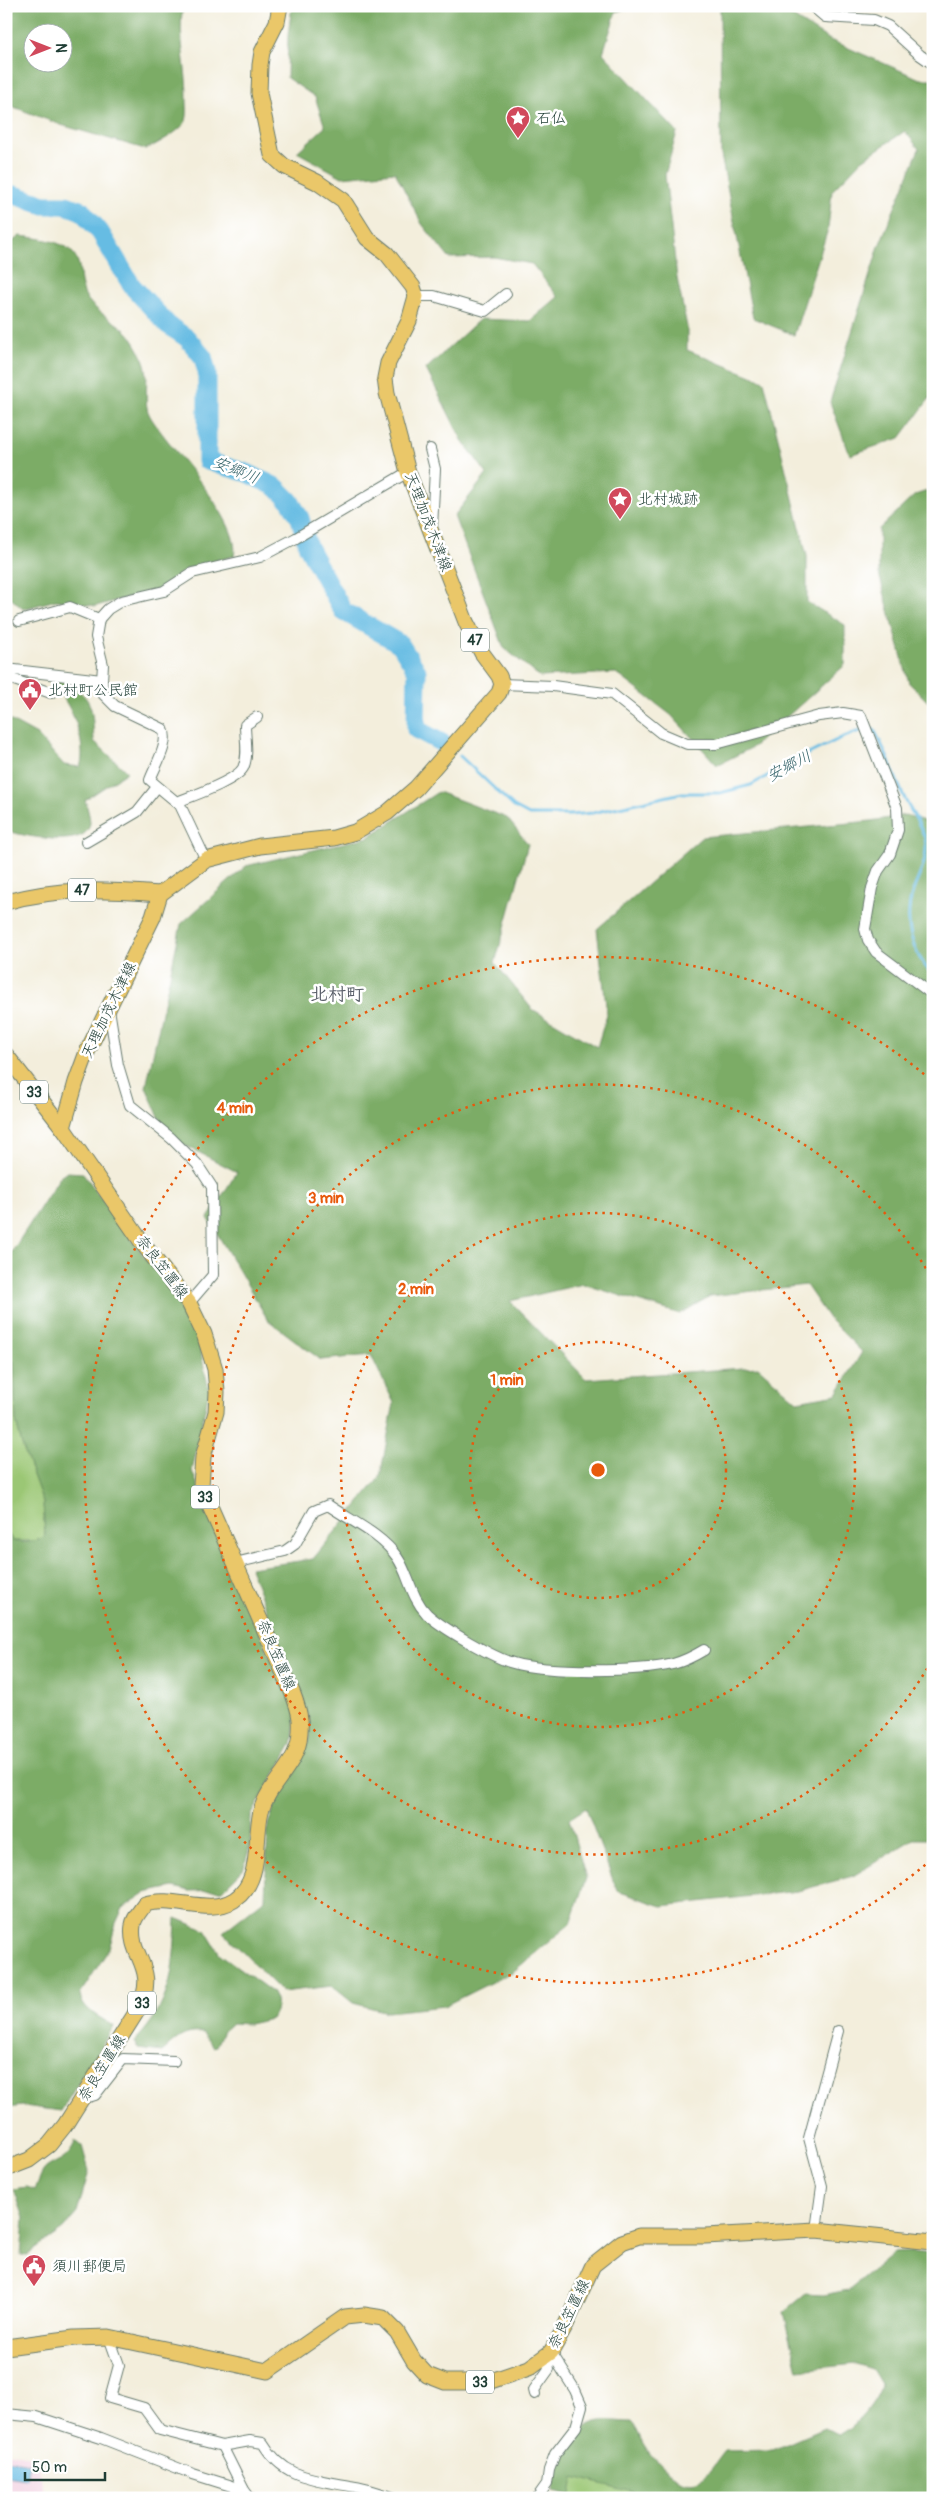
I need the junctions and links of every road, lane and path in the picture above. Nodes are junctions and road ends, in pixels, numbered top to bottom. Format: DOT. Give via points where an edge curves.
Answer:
graph roads {
  1 [pos="280,6"];
  2 [pos="812,6"];
  3 [pos="933,64"];
  4 [pos="506,294"];
  5 [pos="416,296"];
  6 [pos="430,450"];
  7 [pos="408,472"];
  8 [pos="432,534"];
  9 [pos="99,619"];
  10 [pos="19,621"];
  11 [pos="6,669"];
  12 [pos="6,677"];
  13 [pos="102,680"];
  14 [pos="502,684"];
  15 [pos="51,693"];
  16 [pos="257,717"];
  17 [pos="157,787"];
  18 [pos="177,802"];
  19 [pos="86,842"];
  20 [pos="206,860"];
  21 [pos="160,894"];
  22 [pos="6,902"];
  23 [pos="933,995"];
  24 [pos="109,1009"];
  25 [pos="6,1056"];
  26 [pos="63,1128"];
  27 [pos="189,1303"];
  28 [pos="235,1563"];
  29 [pos="704,1650"];
  30 [pos="838,2031"];
  31 [pos="174,2061"];
  32 [pos="82,2099"];
  33 [pos="6,2169"];
  34 [pos="816,2230"];
  35 [pos="933,2242"];
  36 [pos="109,2337"];
  37 [pos="6,2346"];
  38 [pos="549,2354"];
  39 [pos="535,2394"];
  40 [pos="6,2414"];
  41 [pos="222,2446"];
  42 [pos="247,2494"];
  43 [pos="395,2498"];
  44 [pos="537,2498"];
  1 -- 5 [label="main road" via="260,65 259,93 272,155 284,166 317,182 343,200 367,238 387,254 413,287"];
  2 -- 3 [label="street" via="825,17 874,20 888,26"];
  4 -- 5 [label="street" via="484,311 434,296"];
  5 -- 7 [label="main road, 天理加茂木津線 / 47" via="385,378"];
  6 -- 8 [label="street" via="435,470"];
  7 -- 8 [label="main road, 天理加茂木津線 / 47"];
  7 -- 9 [label="street" via="260,557 192,573 164,592 121,601"];
  8 -- 14 [label="main road, 天理加茂木津線 / 47" via="466,622"];
  9 -- 10 [label="street" via="70,607"];
  9 -- 13 [label="street" via="96,637 103,665"];
  11 -- 13 [label="street"];
  12 -- 15 [label="street"];
  13 -- 17 [label="street" via="103,694 115,706 162,729 165,734 150,780"];
  14 -- 20 [label="main road" via="499,694 416,788 387,813 355,832 334,838 260,846"];
  14 -- 23 [label="street" via="553,686 612,694 661,733 687,744 716,744 819,716 843,713 861,716 897,808 898,830 890,854 878,871 872,888 865,928 868,940 876,952"];
  16 -- 18 [label="street" via="246,725 246,757 242,769 228,780"];
  17 -- 18 [label="street"];
  17 -- 19 [label="street" via="138,812"];
  18 -- 20 [label="street"];
  20 -- 21 [label="main road"];
  21 -- 22 [label="main road, 47" via="70,891 36,894"];
  21 -- 24 [label="main road, 天理加茂木津線" via="154,917"];
  24 -- 26 [label="main road, 天理加茂木津線" via="76,1082"];
  24 -- 27 [label="street" via="118,1065 130,1106 172,1138 197,1164 212,1187 212,1275"];
  25 -- 26 [label="main road, 奈良笠置線 / 33"];
  26 -- 27 [label="main road, 奈良笠置線 / 33" via="143,1244"];
  27 -- 28 [label="main road, 奈良笠置線 / 33" via="215,1368 217,1392 201,1486"];
  28 -- 29 [label="street" via="285,1552 295,1544 314,1511 328,1505 385,1542 399,1559 409,1588 427,1614 453,1632 512,1663 540,1668 645,1668 673,1664"];
  28 -- 32 [label="main road, 奈良笠置線 / 33" via="293,1694 302,1720 298,1744 261,1811 256,1860 249,1883 236,1899 208,1906 157,1900 145,1904 138,1915 133,1924 134,1940 147,1980 146,1993"];
  30 -- 34 [label="street" via="809,2138 822,2186"];
  31 -- 32 [label="street" via="122,2059 95,2095"];
  32 -- 33 [label="main road, 奈良笠置線 / 33" via="49,2145 29,2160"];
  34 -- 35 [label="main road, 奈良笠置線 / 33"];
  34 -- 38 [label="main road, 奈良笠置線 / 33" via="639,2236 622,2242 593,2265 564,2330"];
  36 -- 37 [label="main road, 奈良笠置線 / 33"];
  36 -- 38 [label="main road, 奈良笠置線 / 33" via="267,2371 345,2317 364,2315 383,2318 397,2332 414,2361 427,2375 445,2382 488,2382 529,2368"];
  36 -- 41 [label="street" via="119,2365 110,2398 144,2408 160,2430"];
  38 -- 39 [label="street" via="549,2368 534,2390"];
  38 -- 44 [label="street" via="576,2390 582,2406 576,2427 555,2454 547,2484"];
  40 -- 42 [label="street" via="37,2417 101,2438"];
  41 -- 42 [label="street"];
  41 -- 43 [label="street" via="250,2440 263,2443 275,2462 299,2476"];
}
